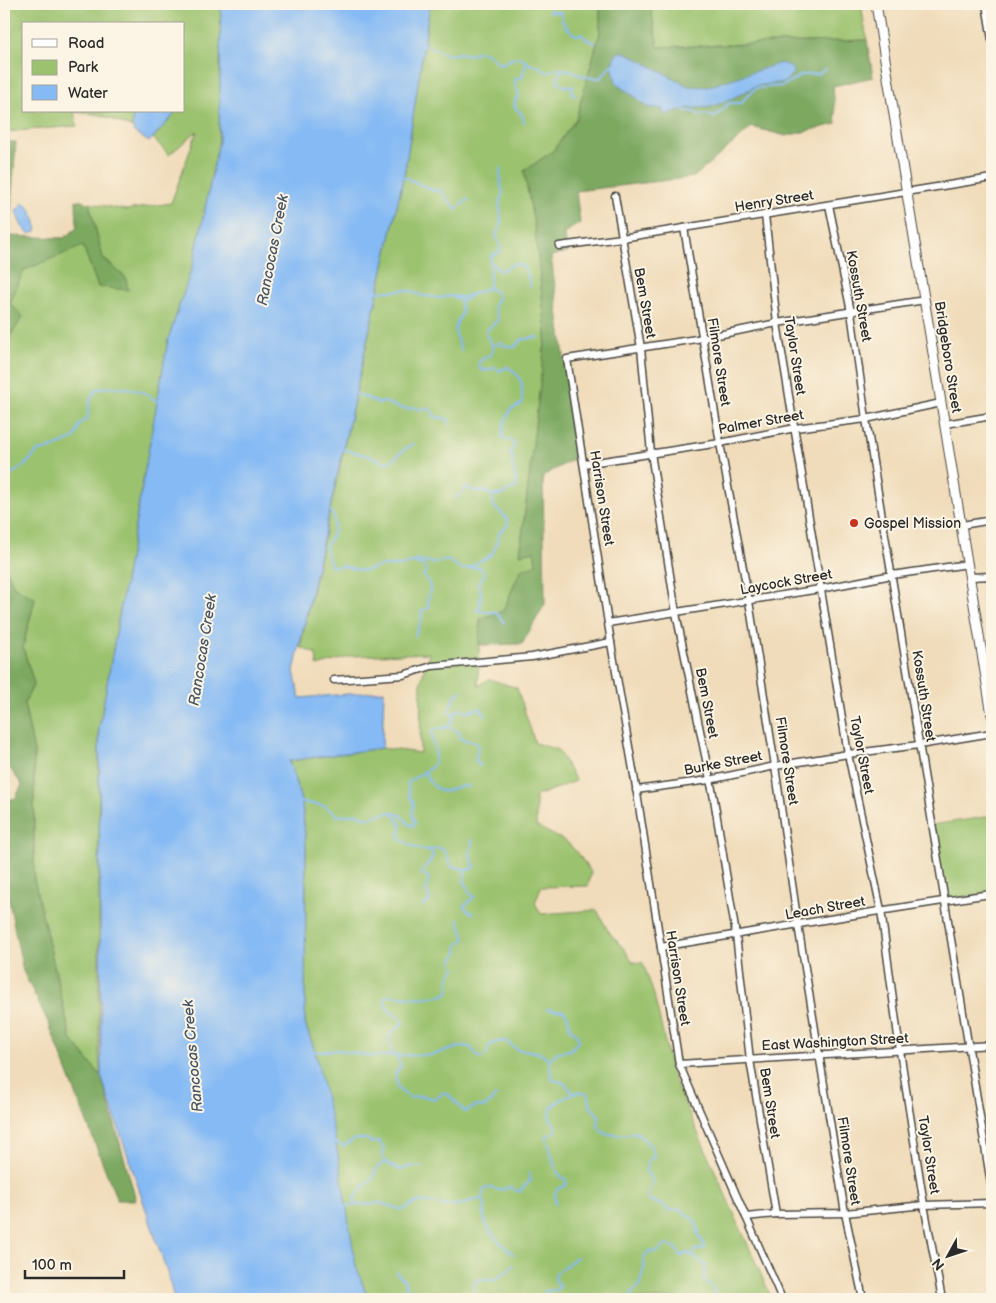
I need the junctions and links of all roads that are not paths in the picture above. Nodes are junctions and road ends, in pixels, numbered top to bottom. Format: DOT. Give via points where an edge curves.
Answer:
graph roads {
  1 [pos="876,4"];
  2 [pos="986,4"];
  3 [pos="992,40"];
  4 [pos="992,178"];
  5 [pos="907,192"];
  6 [pos="616,196"];
  7 [pos="829,206"];
  8 [pos="765,215"];
  9 [pos="684,228"];
  10 [pos="622,238"];
  11 [pos="559,246"];
  12 [pos="925,300"];
  13 [pos="851,312"];
  14 [pos="777,324"];
  15 [pos="703,338"];
  16 [pos="641,348"];
  17 [pos="942,403"];
  18 [pos="992,416"];
  19 [pos="866,419"];
  20 [pos="945,424"];
  21 [pos="795,428"];
  22 [pos="720,443"];
  23 [pos="651,453"];
  24 [pos="584,464"];
  25 [pos="992,520"];
  26 [pos="962,525"];
  27 [pos="968,564"];
  28 [pos="892,575"];
  29 [pos="992,576"];
  30 [pos="970,577"];
  31 [pos="820,589"];
  32 [pos="749,601"];
  33 [pos="676,613"];
  34 [pos="608,624"];
  35 [pos="611,642"];
  36 [pos="334,680"];
  37 [pos="992,715"];
  38 [pos="992,733"];
  39 [pos="919,746"];
  40 [pos="848,754"];
  41 [pos="776,766"];
  42 [pos="709,780"];
  43 [pos="636,790"];
  44 [pos="992,894"];
  45 [pos="945,900"];
  46 [pos="881,910"];
  47 [pos="798,925"];
  48 [pos="736,935"];
  49 [pos="661,947"];
  50 [pos="992,1045"];
  51 [pos="968,1047"];
  52 [pos="900,1051"];
  53 [pos="820,1056"];
  54 [pos="750,1060"];
  55 [pos="679,1064"];
  56 [pos="992,1190"];
  57 [pos="992,1203"];
  58 [pos="924,1205"];
  59 [pos="845,1213"];
  60 [pos="776,1214"];
  61 [pos="746,1217"];
  62 [pos="782,1299"];
  63 [pos="863,1299"];
  64 [pos="942,1299"];
  1 -- 5 [label="main road, Bridgeboro Street"];
  2 -- 3 [label="street"];
  4 -- 5 [label="street, Henry Street"];
  5 -- 7 [label="street, Henry Street"];
  5 -- 12 [label="main road, Bridgeboro Street"];
  6 -- 10 [label="street, Bem Street"];
  7 -- 8 [label="street, Henry Street"];
  7 -- 13 [label="street, Kossuth Street"];
  8 -- 9 [label="street, Henry Street"];
  8 -- 14 [label="street, Taylor Street"];
  9 -- 10 [label="street, Henry Street"];
  9 -- 15 [label="street, Filmore Street"];
  10 -- 11 [label="street, Henry Street"];
  10 -- 16 [label="street, Bem Street"];
  12 -- 13 [label="street"];
  12 -- 17 [label="main road, Bridgeboro Street"];
  13 -- 14 [label="street"];
  13 -- 19 [label="street, Kossuth Street"];
  14 -- 15 [label="street"];
  14 -- 21 [label="street, Taylor Street"];
  15 -- 16 [label="street"];
  15 -- 22 [label="street, Filmore Street"];
  16 -- 23 [label="street, Bem Street"];
  16 -- 24 [label="street, Harrison Street" via="568,359"];
  17 -- 19 [label="street, Palmer Street"];
  17 -- 20 [label="main road, Bridgeboro Street"];
  18 -- 20 [label="street"];
  19 -- 21 [label="street, Palmer Street"];
  19 -- 28 [label="street, Kossuth Street"];
  20 -- 26 [label="main road, Bridgeboro Street"];
  21 -- 22 [label="street, Palmer Street"];
  21 -- 31 [label="street, Taylor Street"];
  22 -- 23 [label="street, Palmer Street"];
  22 -- 32 [label="street, Filmore Street"];
  23 -- 24 [label="street, Palmer Street"];
  23 -- 33 [label="street, Bem Street"];
  24 -- 34 [label="street, Harrison Street"];
  25 -- 26 [label="street"];
  26 -- 27 [label="main road, Bridgeboro Street"];
  27 -- 28 [label="street, Laycock Street"];
  27 -- 30 [label="main road, Bridgeboro Street"];
  28 -- 31 [label="street, Laycock Street"];
  28 -- 39 [label="street, Kossuth Street"];
  29 -- 30 [label="street"];
  30 -- 37 [label="main road, Bridgeboro Street"];
  31 -- 32 [label="street, Laycock Street"];
  31 -- 40 [label="street, Taylor Street"];
  32 -- 33 [label="street, Laycock Street"];
  32 -- 41 [label="street, Filmore Street"];
  33 -- 34 [label="street, Laycock Street"];
  33 -- 42 [label="street, Bem Street"];
  34 -- 35 [label="street, Harrison Street"];
  35 -- 36 [label="street" via="532,657 432,666 403,674"];
  35 -- 43 [label="street, Harrison Street"];
  38 -- 39 [label="street, Burke Street"];
  39 -- 40 [label="street, Burke Street"];
  39 -- 45 [label="street, Kossuth Street"];
  40 -- 41 [label="street, Burke Street"];
  40 -- 46 [label="street, Taylor Street"];
  41 -- 42 [label="street, Burke Street"];
  41 -- 47 [label="street, Filmore Street"];
  42 -- 43 [label="street, Burke Street"];
  42 -- 48 [label="street, Bem Street"];
  43 -- 49 [label="street, Harrison Street"];
  44 -- 45 [label="street, Leach Street"];
  45 -- 46 [label="street, Leach Street"];
  45 -- 51 [label="street, Kossuth Street"];
  46 -- 47 [label="street, Leach Street"];
  46 -- 52 [label="street, Taylor Street"];
  47 -- 48 [label="street, Leach Street"];
  47 -- 53 [label="street, Filmore Street"];
  48 -- 49 [label="street, Leach Street"];
  48 -- 54 [label="street, Bem Street"];
  49 -- 55 [label="street, Harrison Street"];
  50 -- 51 [label="street, East Washington Street"];
  51 -- 52 [label="street, East Washington Street"];
  51 -- 56 [label="street, Kossuth Street"];
  52 -- 53 [label="street, East Washington Street"];
  52 -- 58 [label="street, Taylor Street"];
  53 -- 54 [label="street, East Washington Street"];
  53 -- 59 [label="street, Filmore Street"];
  54 -- 55 [label="street, East Washington Street"];
  54 -- 60 [label="street, Bem Street"];
  55 -- 61 [label="street, Harrison Street"];
  57 -- 58 [label="street"];
  58 -- 59 [label="street"];
  58 -- 64 [label="street, Taylor Street"];
  59 -- 60 [label="street"];
  59 -- 63 [label="street, Filmore Street"];
  60 -- 61 [label="street"];
  61 -- 62 [label="street, Harrison Street"];
}
